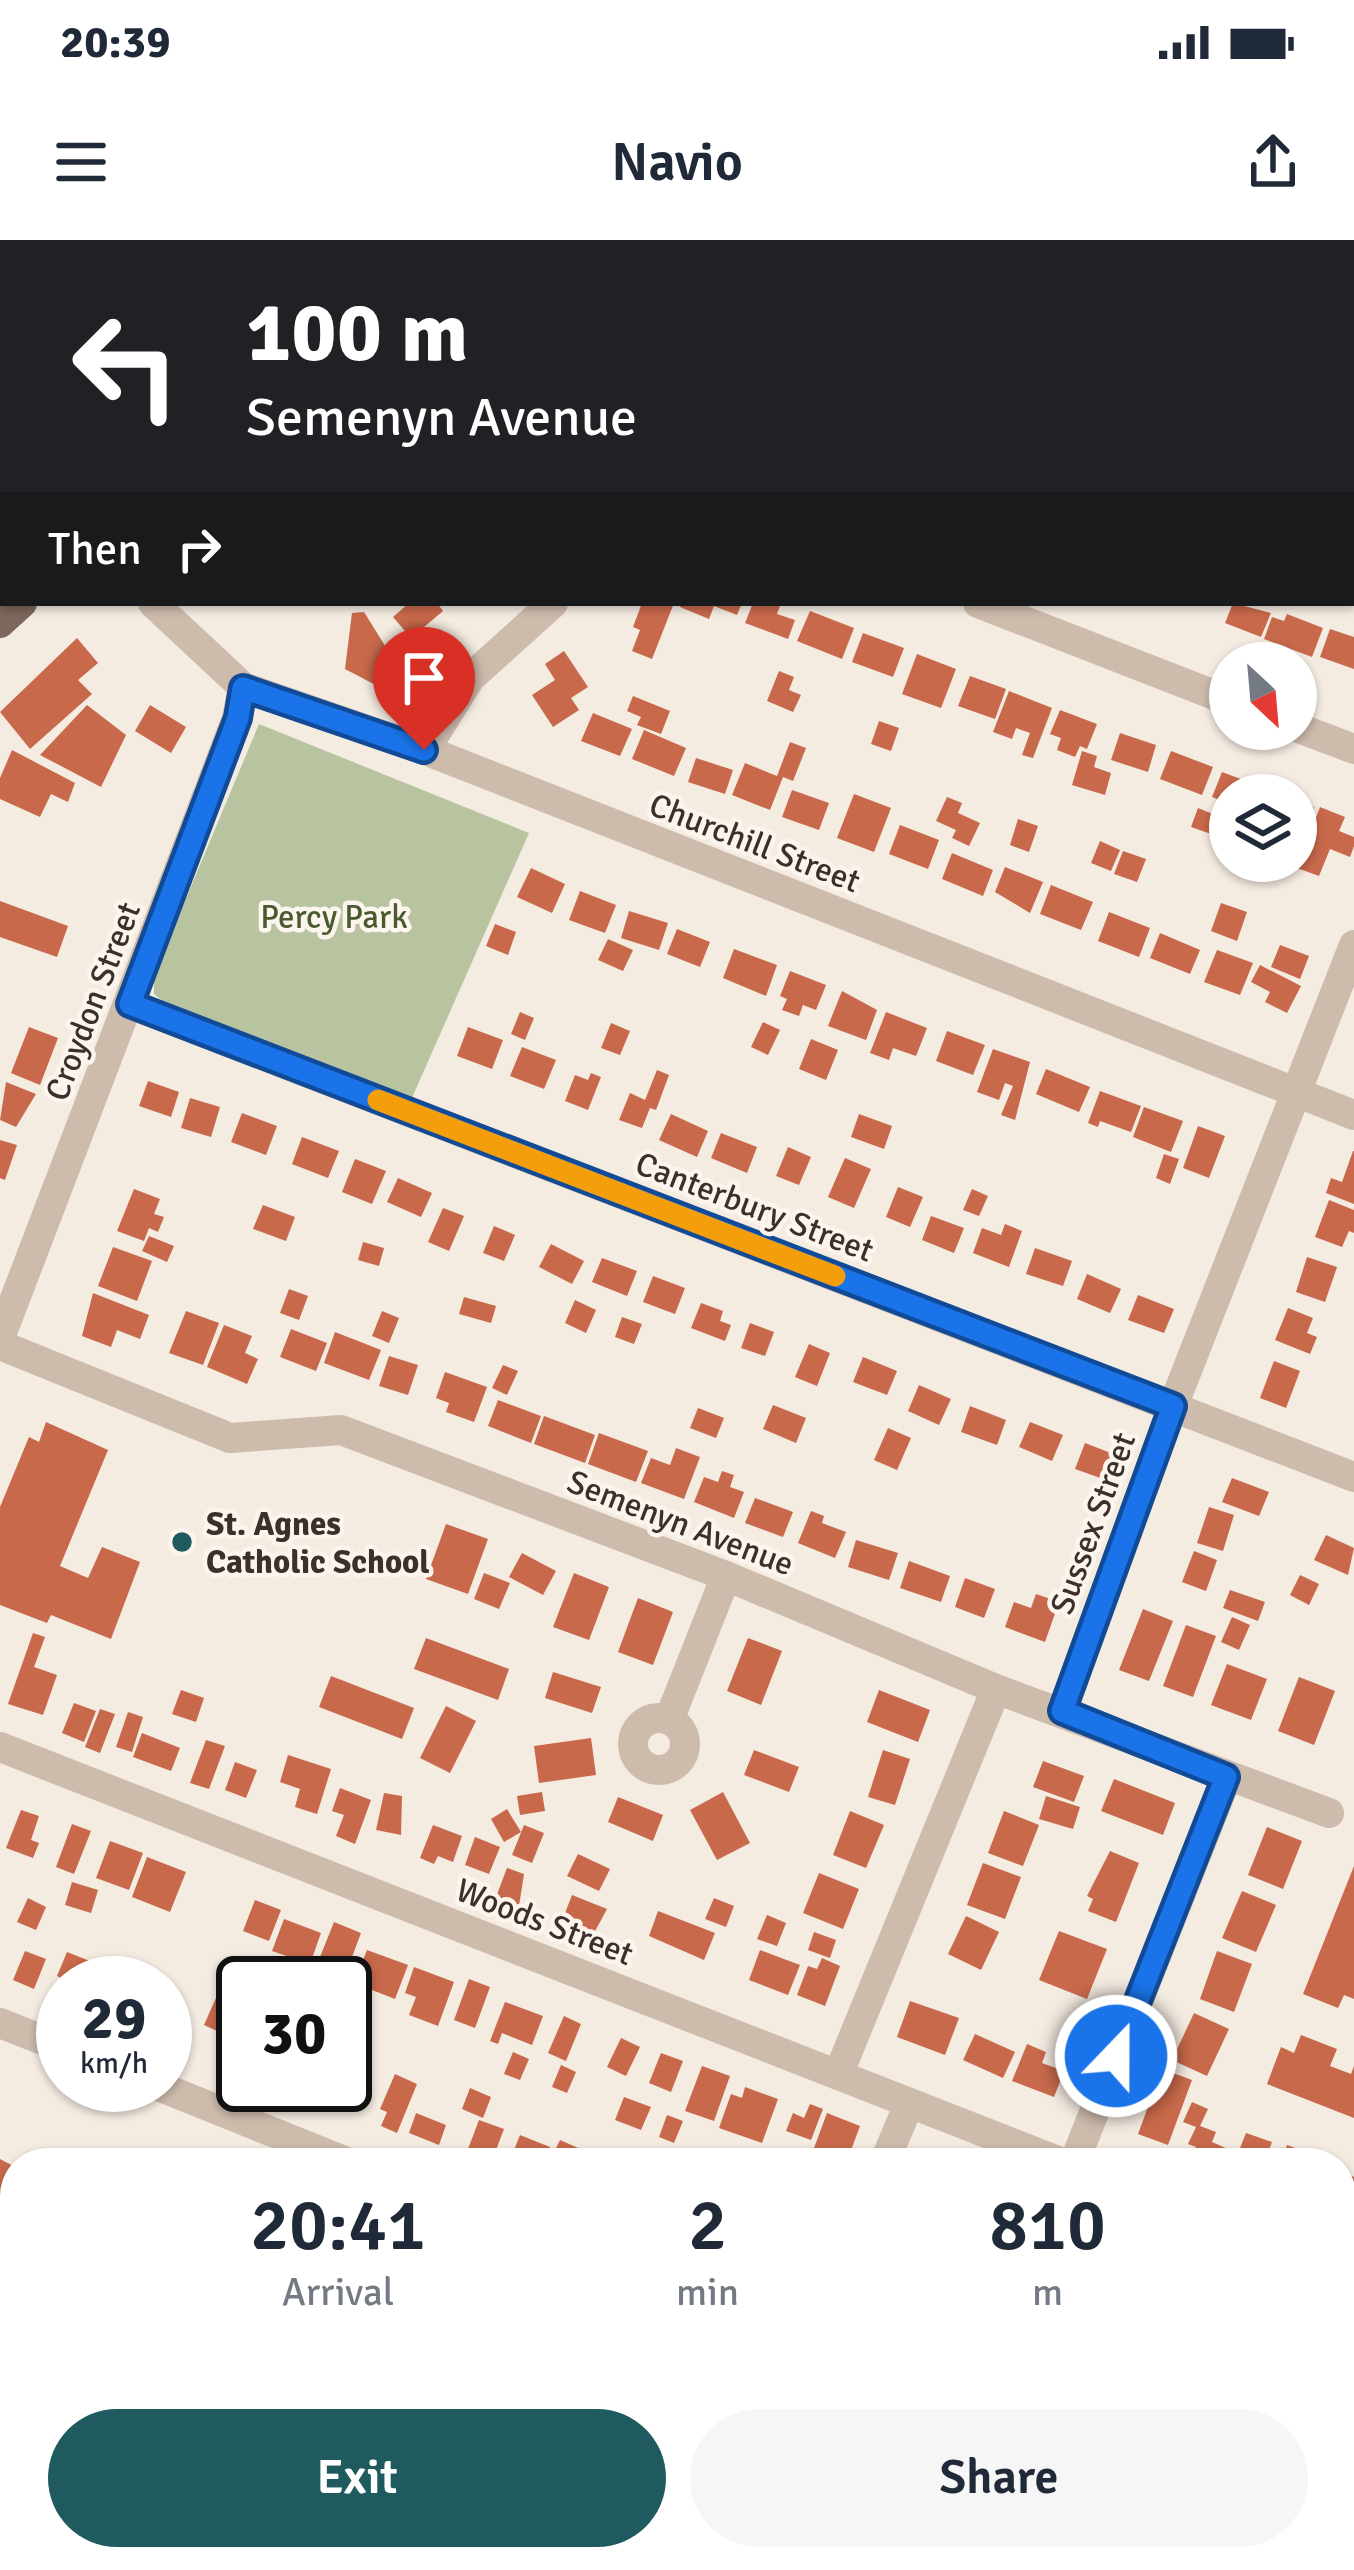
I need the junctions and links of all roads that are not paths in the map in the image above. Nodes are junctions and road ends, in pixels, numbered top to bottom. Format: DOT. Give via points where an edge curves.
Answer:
graph roads {
  1 [pos="156,606"];
  2 [pos="550,606"];
  3 [pos="986,606"];
  4 [pos="243,688"];
  5 [pos="1209,693"];
  6 [pos="1317,735"];
  7 [pos="1354,749"];
  8 [pos="424,750"];
  9 [pos="1354,945"];
  10 [pos="130,1004"];
  11 [pos="1294,1092"];
  12 [pos="1354,1115"];
  13 [pos="0,1341"];
  14 [pos="1173,1406"];
  15 [pos="1354,1477"];
  16 [pos="726,1576"];
  17 [pos="996,1689"];
  18 [pos="1062,1711"];
  19 [pos="669,1720"];
  20 [pos="0,1747"];
  21 [pos="1226,1777"];
  22 [pos="1329,1814"];
  23 [pos="0,2024"];
  24 [pos="36,2038"];
  25 [pos="838,2074"];
  26 [pos="192,2100"];
  27 [pos="909,2104"];
  28 [pos="312,2148"];
  29 [pos="890,2148"];
  30 [pos="1024,2148"];
  31 [pos="1080,2148"];
  1 -- 4 [label="street, Churchill Street"];
  2 -- 8 [label="street" via="470,678"];
  3 -- 5 [label="street"];
  4 -- 8 [label="street, Churchill Street"];
  4 -- 10 [label="street, Croydon Street"];
  6 -- 7 [label="street"];
  8 -- 11 [label="street, Churchill Street"];
  9 -- 11 [label="street, Sussex Street"];
  10 -- 13 [label="street, Croydon Street"];
  10 -- 14 [label="street, Canterbury Street"];
  11 -- 12 [label="street, Churchill Street"];
  11 -- 14 [label="street, Sussex Street"];
  13 -- 16 [label="street, Semenyn Avenue" via="230,1438 341,1430"];
  14 -- 15 [label="street, Canterbury Street"];
  14 -- 18 [label="street, Sussex Street"];
  16 -- 17 [label="street, Semenyn Avenue"];
  16 -- 19 [label="street"];
  17 -- 18 [label="street, Semenyn Avenue"];
  17 -- 25 [label="street"];
  18 -- 21 [label="street, Semenyn Avenue"];
  20 -- 25 [label="street, Woods Street"];
  21 -- 22 [label="street, Semenyn Avenue"];
  21 -- 31 [label="street"];
  23 -- 24 [label="street"];
  25 -- 27 [label="street, Woods Street"];
  26 -- 28 [label="street"];
  27 -- 29 [label="street"];
  27 -- 30 [label="street, Woods Street"];
}
